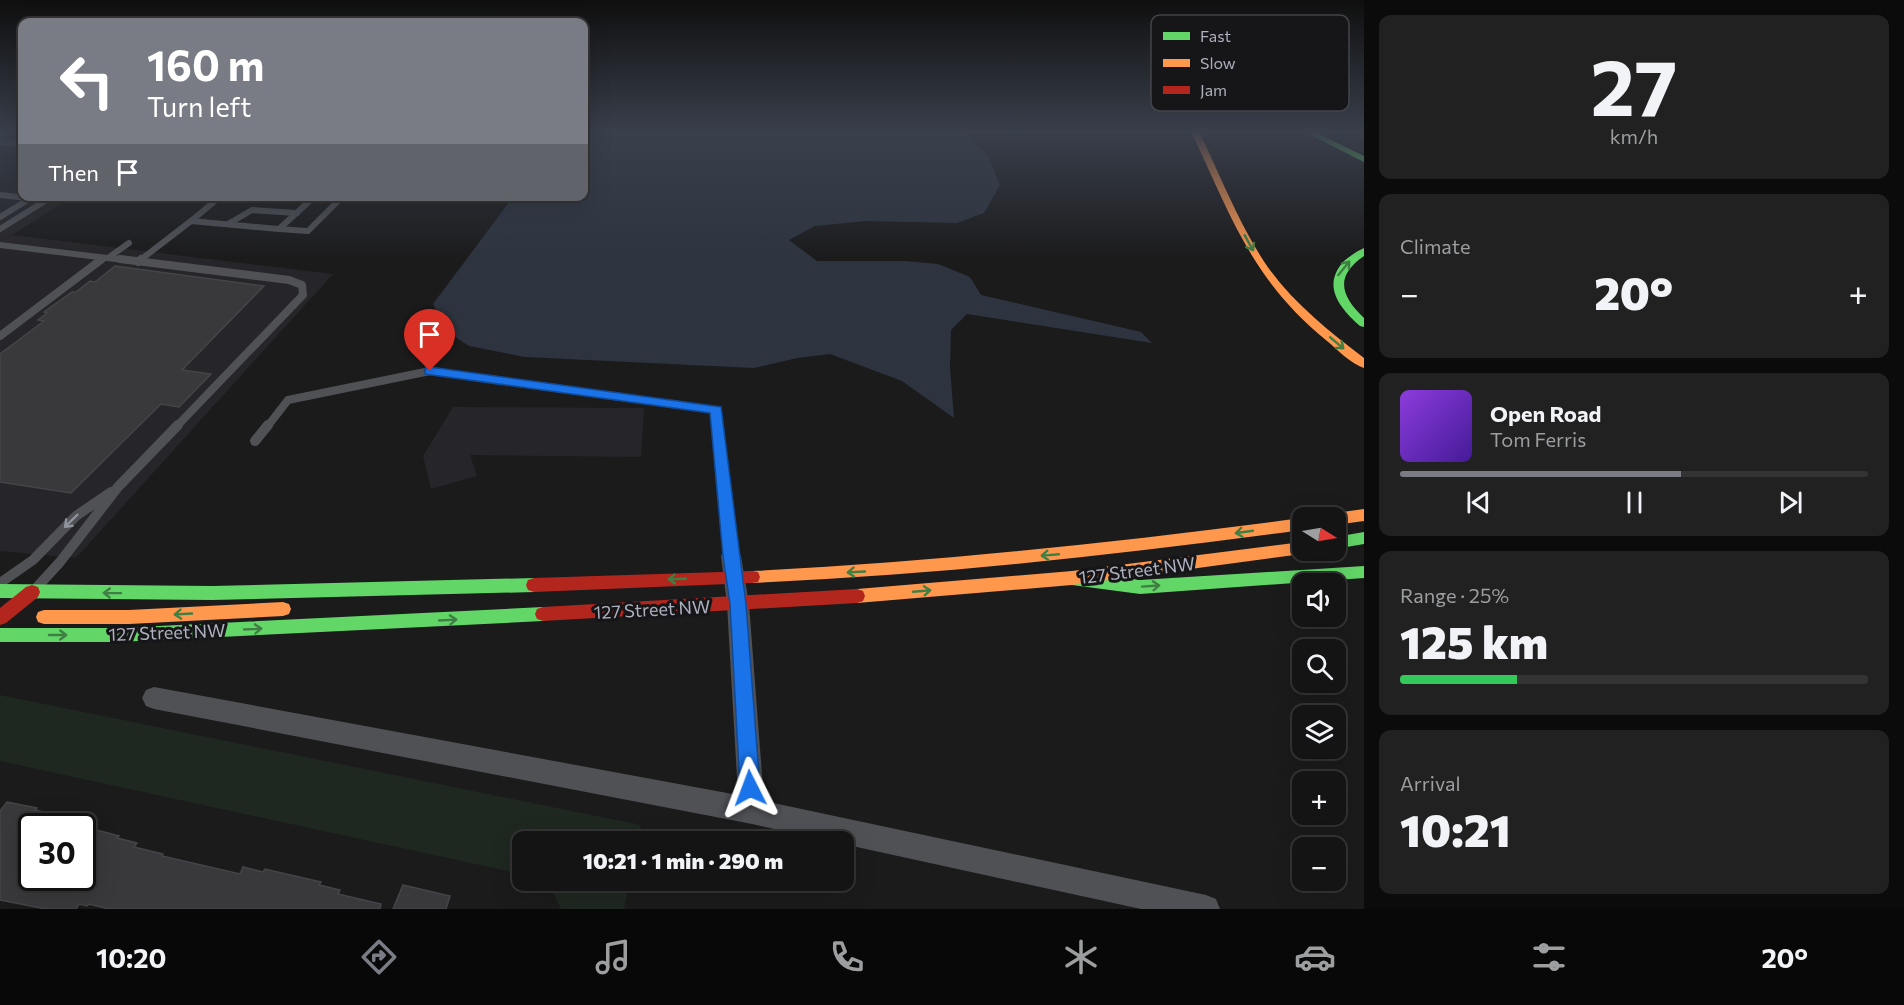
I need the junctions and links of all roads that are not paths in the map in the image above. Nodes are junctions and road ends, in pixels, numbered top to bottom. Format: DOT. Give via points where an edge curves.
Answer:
graph roads {
  1 [pos="1215,173"];
  2 [pos="0,195"];
  3 [pos="18,197"];
  4 [pos="26,201"];
  5 [pos="45,201"];
  6 [pos="215,201"];
  7 [pos="310,201"];
  8 [pos="338,201"];
  9 [pos="297,213"];
  10 [pos="0,217"];
  11 [pos="191,221"];
  12 [pos="228,224"];
  13 [pos="0,229"];
  14 [pos="279,229"];
  15 [pos="129,243"];
  16 [pos="0,245"];
  17 [pos="1364,251"];
  18 [pos="106,258"];
  19 [pos="138,262"];
  20 [pos="1364,324"];
  21 [pos="0,336"];
  22 [pos="1364,363"];
  23 [pos="255,441"];
  24 [pos="118,487"];
  25 [pos="1364,514"];
  26 [pos="1346,517"];
  27 [pos="1292,525"];
  28 [pos="1364,538"];
  29 [pos="1346,541"];
  30 [pos="1292,549"];
  31 [pos="731,556"];
  32 [pos="1364,572"];
  33 [pos="735,578"];
  34 [pos="1072,578"];
  35 [pos="0,583"];
  36 [pos="513,586"];
  37 [pos="0,591"];
  38 [pos="32,592"];
  39 [pos="362,603"];
  40 [pos="738,604"];
  41 [pos="292,608"];
  42 [pos="0,618"];
  43 [pos="0,635"];
  44 [pos="154,698"];
  45 [pos="752,811"];
  46 [pos="1206,909"];
  1 -- 22 [label="main road, one-way" via="1263,267 1285,296"];
  2 -- 3 [label="lane"];
  4 -- 10 [label="lane"];
  5 -- 13 [label="lane"];
  6 -- 11 [label="lane"];
  7 -- 9 [label="lane"];
  8 -- 14 [label="lane" via="308,231"];
  9 -- 12 [label="lane" via="257,209 242,213"];
  9 -- 14 [label="lane"];
  11 -- 12 [label="lane"];
  11 -- 19 [label="lane"];
  12 -- 14 [label="lane"];
  15 -- 18 [label="lane"];
  16 -- 18 [label="lane"];
  20 -- 17 [label="main road, one-way" via="1336,287 1343,266"];
  18 -- 19 [label="lane"];
  18 -- 21 [label="lane"];
  19 -- 24 [label="lane" via="289,280 302,285 303,295"];
  23 -- 31 [label="lane" via="288,400 430,371 716,410"];
  24 -- 35 [label="lane, one-way" via="76,516 33,560"];
  24 -- 38 [label="lane"];
  25 -- 26 [label="main road"];
  27 -- 33 [label="main road, 127 Street NW, one-way" via="1059,554 874,571"];
  28 -- 29 [label="main road"];
  30 -- 34 [label="main road, 127 Street NW"];
  31 -- 33 [label="street"];
  34 -- 32 [label="main road, one-way" via="1140,587"];
  33 -- 36 [label="main road, 127 Street NW, one-way"];
  33 -- 40 [label="street"];
  40 -- 34 [label="main road, 127 Street NW, one-way"];
  36 -- 38 [label="main road, 127 Street NW, one-way" via="146,594"];
  36 -- 39 [label="main road"];
  37 -- 38 [label="main road, 127 Street NW"];
  38 -- 42 [label="main road"];
  43 -- 40 [label="main road, 127 Street NW, one-way" via="118,635"];
  40 -- 45 [label="street"];
  41 -- 42 [label="main road, one-way" via="129,617"];
  44 -- 45 [label="street"];
  45 -- 46 [label="street"];
}
